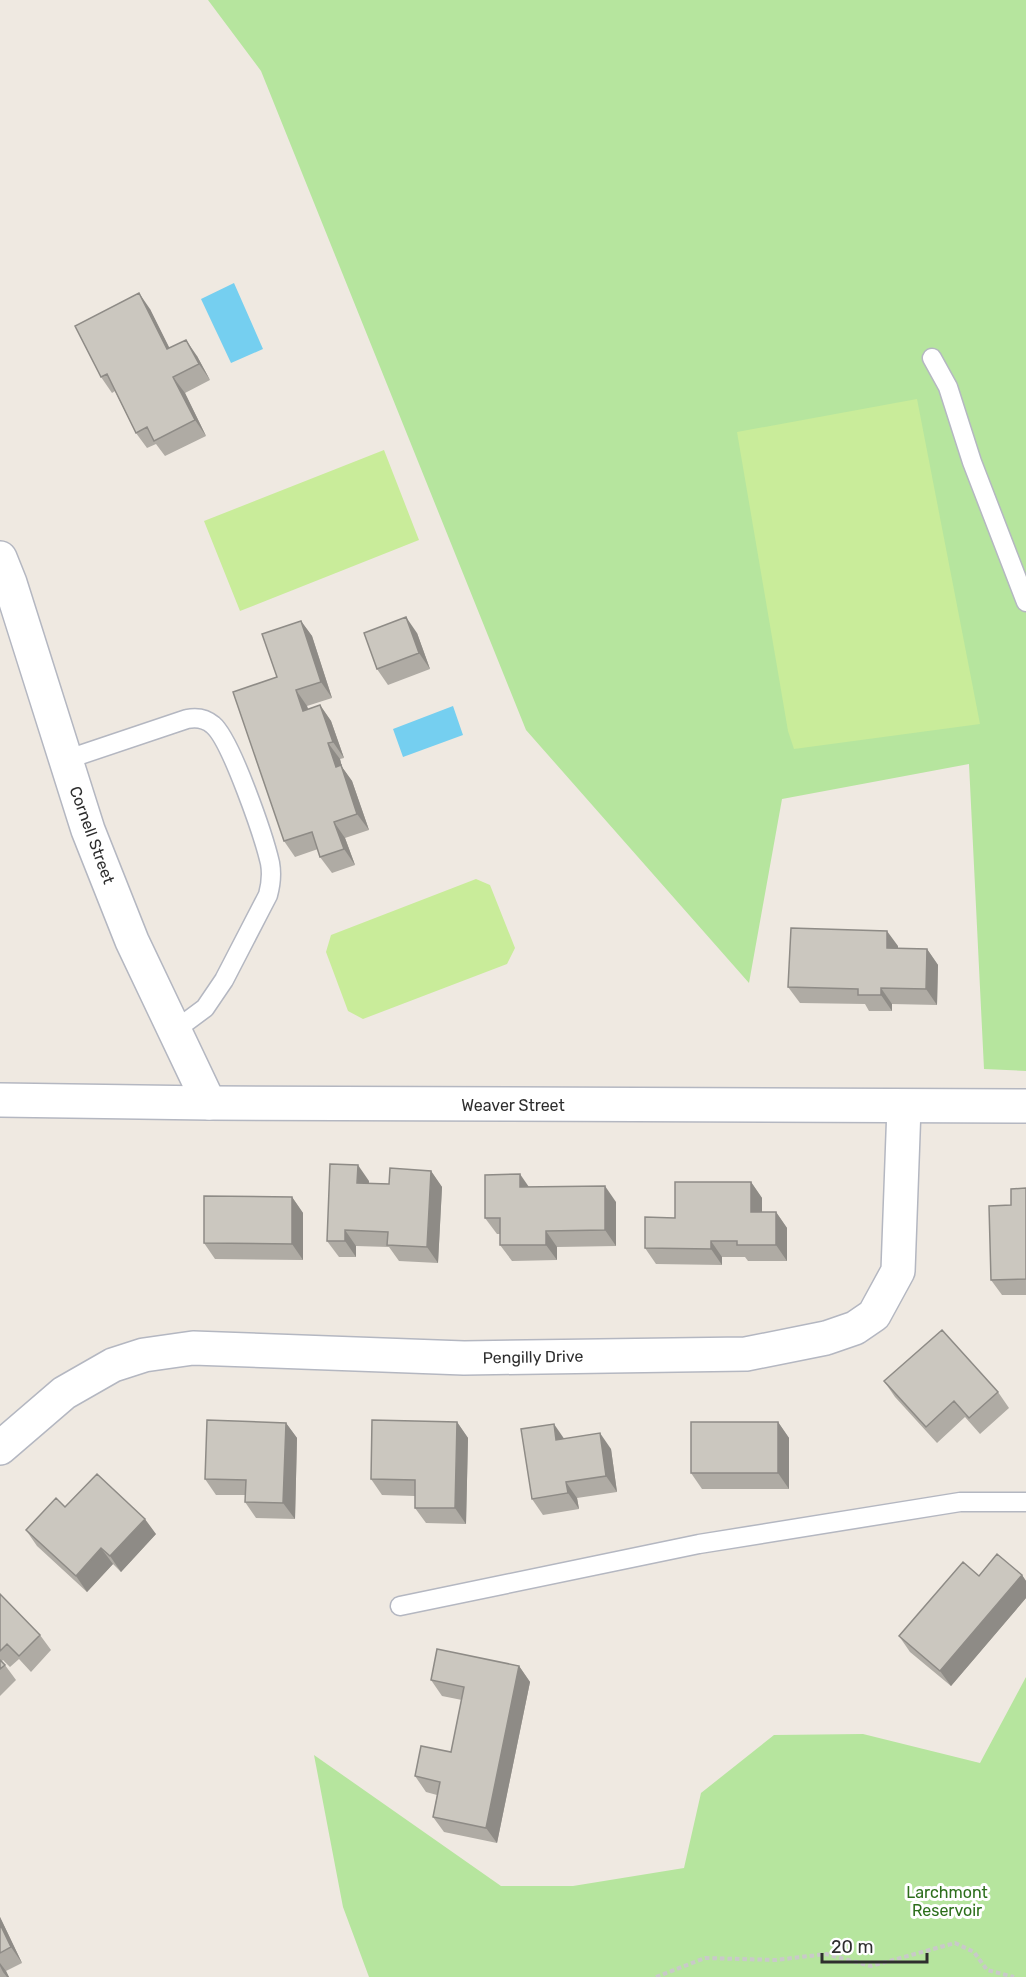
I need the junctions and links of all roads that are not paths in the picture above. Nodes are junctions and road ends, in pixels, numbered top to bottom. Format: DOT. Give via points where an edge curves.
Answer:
graph roads {
  1 [pos="932,358"];
  2 [pos="0,558"];
  3 [pos="1026,602"];
  4 [pos="65,760"];
  5 [pos="174,1031"];
  6 [pos="0,1100"];
  7 [pos="208,1103"];
  8 [pos="1026,1106"];
  9 [pos="904,1107"];
  10 [pos="0,1448"];
  11 [pos="1026,1502"];
  12 [pos="400,1606"];
  1 -- 3 [label="lane" via="948,387 972,462"];
  2 -- 4 [label="street, Cornell Street"];
  4 -- 5 [label="street, Cornell Street" via="88,831 132,941"];
  4 -- 5 [label="lane" via="187,719 201,718 213,724 224,739 254,810 270,863 268,895 212,998"];
  5 -- 7 [label="street, Cornell Street"];
  6 -- 7 [label="street, Weaver Street"];
  7 -- 9 [label="street, Weaver Street"];
  8 -- 9 [label="street, Weaver Street"];
  9 -- 10 [label="street, Pengilly Drive" via="898,1272 874,1315 855,1328 746,1354 464,1358 193,1348 144,1355 113,1365 64,1393"];
  11 -- 12 [label="lane" via="960,1502 710,1542"];
}
